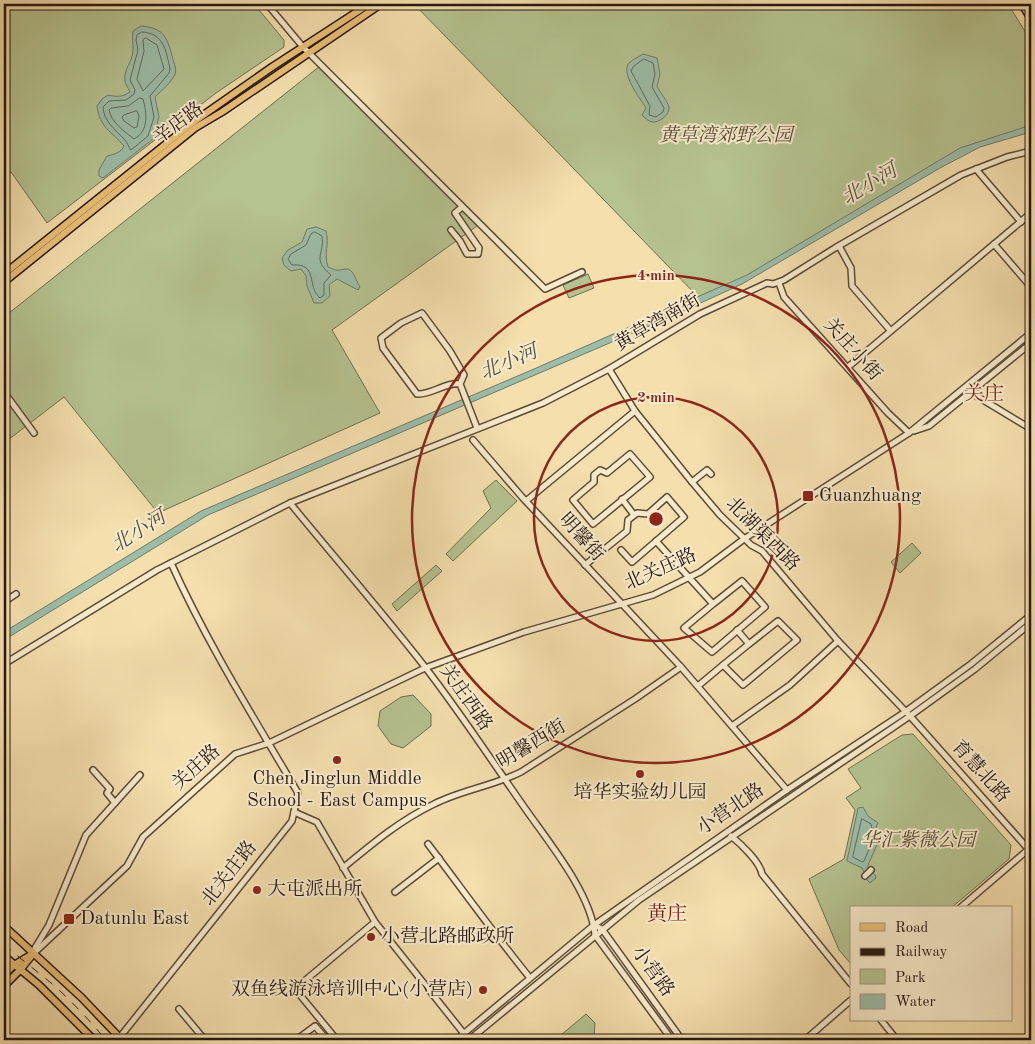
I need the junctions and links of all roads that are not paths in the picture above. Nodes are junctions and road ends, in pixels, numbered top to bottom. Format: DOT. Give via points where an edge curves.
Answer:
graph roads {
  1 [pos="267,4"];
  2 [pos="369,4"];
  3 [pos="381,4"];
  4 [pos="1022,4"];
  5 [pos="1031,19"];
  6 [pos="303,47"];
  7 [pos="308,53"];
  8 [pos="1031,151"];
  9 [pos="976,169"];
  10 [pos="462,206"];
  11 [pos="1031,213"];
  12 [pos="1021,222"];
  13 [pos="451,230"];
  14 [pos="994,244"];
  15 [pos="838,246"];
  16 [pos="582,272"];
  17 [pos="4,274"];
  18 [pos="4,282"];
  19 [pos="779,283"];
  20 [pos="1031,287"];
  21 [pos="890,330"];
  22 [pos="1031,334"];
  23 [pos="1031,343"];
  24 [pos="848,367"];
  25 [pos="609,369"];
  26 [pos="460,384"];
  27 [pos="4,392"];
  28 [pos="970,392"];
  29 [pos="635,411"];
  30 [pos="477,428"];
  31 [pos="1031,429"];
  32 [pos="34,433"];
  33 [pos="909,433"];
  34 [pos="473,440"];
  35 [pos="711,474"];
  36 [pos="692,482"];
  37 [pos="622,499"];
  38 [pos="526,501"];
  39 [pos="290,503"];
  40 [pos="634,515"];
  41 [pos="744,539"];
  42 [pos="656,540"];
  43 [pos="621,550"];
  44 [pos="171,563"];
  45 [pos="585,565"];
  46 [pos="688,578"];
  47 [pos="16,594"];
  48 [pos="4,602"];
  49 [pos="620,604"];
  50 [pos="712,604"];
  51 [pos="1031,615"];
  52 [pos="1031,623"];
  53 [pos="737,630"];
  54 [pos="838,641"];
  55 [pos="749,644"];
  56 [pos="4,664"];
  57 [pos="723,665"];
  58 [pos="681,667"];
  59 [pos="425,668"];
  60 [pos="698,686"];
  61 [pos="905,712"];
  62 [pos="910,716"];
  63 [pos="732,726"];
  64 [pos="269,744"];
  65 [pos="93,770"];
  66 [pos="140,775"];
  67 [pos="505,780"];
  68 [pos="787,790"];
  69 [pos="115,803"];
  70 [pos="294,812"];
  71 [pos="731,836"];
  72 [pos="428,844"];
  73 [pos="1030,849"];
  74 [pos="439,858"];
  75 [pos="343,868"];
  76 [pos="872,870"];
  77 [pos="865,876"];
  78 [pos="395,892"];
  79 [pos="962,906"];
  80 [pos="375,922"];
  81 [pos="594,925"];
  82 [pos="4,926"];
  83 [pos="602,930"];
  84 [pos="595,935"];
  85 [pos="32,953"];
  86 [pos="4,956"];
  87 [pos="14,965"];
  88 [pos="4,968"];
  89 [pos="20,970"];
  90 [pos="4,975"];
  91 [pos="530,978"];
  92 [pos="850,983"];
  93 [pos="4,986"];
  94 [pos="850,1001"];
  95 [pos="179,1009"];
  96 [pos="883,1022"];
  97 [pos="463,1034"];
  98 [pos="121,1039"];
  99 [pos="94,1040"];
  100 [pos="205,1040"];
  101 [pos="296,1040"];
  102 [pos="327,1040"];
  103 [pos="337,1040"];
  104 [pos="456,1040"];
  105 [pos="469,1040"];
  106 [pos="672,1040"];
  107 [pos="682,1040"];
  108 [pos="805,1040"];
  109 [pos="897,1040"];
  1 -- 6 [label="street"];
  2 -- 6 [label="main road, 辛店路"];
  3 -- 7 [label="main road, 辛店路"];
  4 -- 5 [label="main road"];
  6 -- 7 [label="street"];
  6 -- 17 [label="main road, 辛店路" via="192,123"];
  7 -- 10 [label="street"];
  7 -- 18 [label="main road, 辛店路" via="195,128"];
  8 -- 9 [label="street, 黄草湾南街"];
  9 -- 12 [label="street"];
  9 -- 15 [label="street, 黄草湾南街"];
  10 -- 13 [label="street" via="456,213 479,248 478,254 466,254"];
  10 -- 16 [label="street" via="544,289"];
  11 -- 12 [label="street"];
  12 -- 14 [label="street"];
  14 -- 20 [label="street"];
  14 -- 21 [label="street"];
  15 -- 19 [label="street, 黄草湾南街"];
  15 -- 21 [label="street" via="851,268 852,286"];
  19 -- 24 [label="street, 关庄小街" via="784,297"];
  19 -- 25 [label="street, 黄草湾南街" via="767,283 700,314"];
  21 -- 24 [label="street"];
  22 -- 33 [label="street"];
  23 -- 28 [label="street"];
  24 -- 33 [label="street, 关庄小街"];
  25 -- 29 [label="street, 北湖渠西路"];
  25 -- 30 [label="street, 黄草湾南街" via="543,403"];
  26 -- 26 [label="street" via="454,383 425,395 417,394 382,348 381,338 422,313 464,375"];
  26 -- 30 [label="street"];
  27 -- 32 [label="street"];
  28 -- 31 [label="street"];
  28 -- 33 [label="street" via="929,426"];
  29 -- 36 [label="street, 北湖渠西路"];
  29 -- 38 [label="street"];
  30 -- 39 [label="street, 黄草湾南街"];
  33 -- 41 [label="street, 北关庄路"];
  34 -- 38 [label="street, 明馨街"];
  35 -- 36 [label="street" via="706,470"];
  36 -- 41 [label="street, 北湖渠西路"];
  37 -- 37 [label="street" via="650,477 630,454 607,473 600,470 594,475 594,482 573,500 593,524"];
  37 -- 40 [label="street"];
  38 -- 45 [label="street, 明馨街"];
  39 -- 44 [label="street, 黄草湾南街"];
  39 -- 59 [label="street, 关庄西路"];
  40 -- 42 [label="street" via="648,514 667,497 684,517"];
  40 -- 45 [label="street" via="628,520 627,530"];
  41 -- 46 [label="street, 北关庄路"];
  41 -- 54 [label="street, 北湖渠西路" via="762,551"];
  42 -- 43 [label="street" via="632,562"];
  42 -- 46 [label="street"];
  44 -- 56 [label="street, 黄草湾南街"];
  44 -- 64 [label="street, 北关庄路"];
  45 -- 49 [label="street, 明馨街"];
  46 -- 49 [label="street, 北关庄路" via="652,595"];
  46 -- 50 [label="street"];
  47 -- 48 [label="street"];
  49 -- 58 [label="street, 明馨街"];
  49 -- 59 [label="street, 北关庄路" via="524,632"];
  50 -- 53 [label="street" via="684,628 712,652"];
  50 -- 53 [label="street" via="742,581 765,607"];
  51 -- 61 [label="street, 小营北路"];
  52 -- 62 [label="street, 小营北路"];
  53 -- 55 [label="street"];
  54 -- 61 [label="street, 北湖渠西路"];
  54 -- 63 [label="street" via="790,684"];
  55 -- 57 [label="street"];
  55 -- 57 [label="street" via="778,620 797,640 742,685"];
  57 -- 60 [label="street"];
  58 -- 60 [label="street, 明馨街"];
  58 -- 67 [label="street, 明馨西街"];
  59 -- 64 [label="street, 关庄路"];
  59 -- 67 [label="street, 关庄西路"];
  60 -- 63 [label="street, 明馨街"];
  61 -- 62 [label="street, 育慧北路"];
  61 -- 68 [label="street, 小营北路"];
  62 -- 71 [label="street, 小营北路"];
  62 -- 73 [label="street, 育慧北路"];
  63 -- 68 [label="street, 明馨街"];
  64 -- 70 [label="street, 北关庄路" via="298,793"];
  64 -- 85 [label="street, 关庄路" via="235,754 143,836 127,866"];
  65 -- 69 [label="street" via="110,789 107,793"];
  66 -- 69 [label="street"];
  67 -- 75 [label="street, 明馨西街" via="436,803 396,825"];
  67 -- 81 [label="street, 关庄西路" via="580,890"];
  68 -- 81 [label="street, 小营北路"];
  69 -- 85 [label="street" via="86,835 48,925"];
  70 -- 75 [label="street" via="316,822"];
  70 -- 98 [label="street, 北关庄路" via="292,821"];
  71 -- 83 [label="street, 小营北路"];
  71 -- 92 [label="street" via="745,848 762,874"];
  72 -- 74 [label="street"];
  73 -- 79 [label="street"];
  74 -- 78 [label="street"];
  74 -- 91 [label="street"];
  75 -- 80 [label="street"];
  76 -- 77 [label="street"];
  80 -- 97 [label="street"];
  80 -- 103 [label="street" via="297,989"];
  81 -- 83 [label="street, 小营路"];
  81 -- 84 [label="street, 关庄西路"];
  81 -- 91 [label="street, 小营北路"];
  82 -- 85 [label="main road"];
  83 -- 84 [label="street, 小营北路"];
  83 -- 107 [label="street, 小营路"];
  84 -- 105 [label="street, 小营北路"];
  84 -- 106 [label="street, 小营路"];
  85 -- 87 [label="main road"];
  85 -- 89 [label="main road"];
  85 -- 98 [label="main road"];
  86 -- 87 [label="main road"];
  87 -- 88 [label="street"];
  87 -- 89 [label="main road"];
  87 -- 90 [label="main road"];
  89 -- 93 [label="main road"];
  89 -- 99 [label="main road"];
  91 -- 97 [label="street, 小营北路"];
  94 -- 108 [label="street"];
  95 -- 100 [label="street"];
  96 -- 109 [label="street"];
  97 -- 104 [label="street, 小营北路"];
  97 -- 105 [label="street"];
  101 -- 102 [label="street" via="315,1026"];
}
